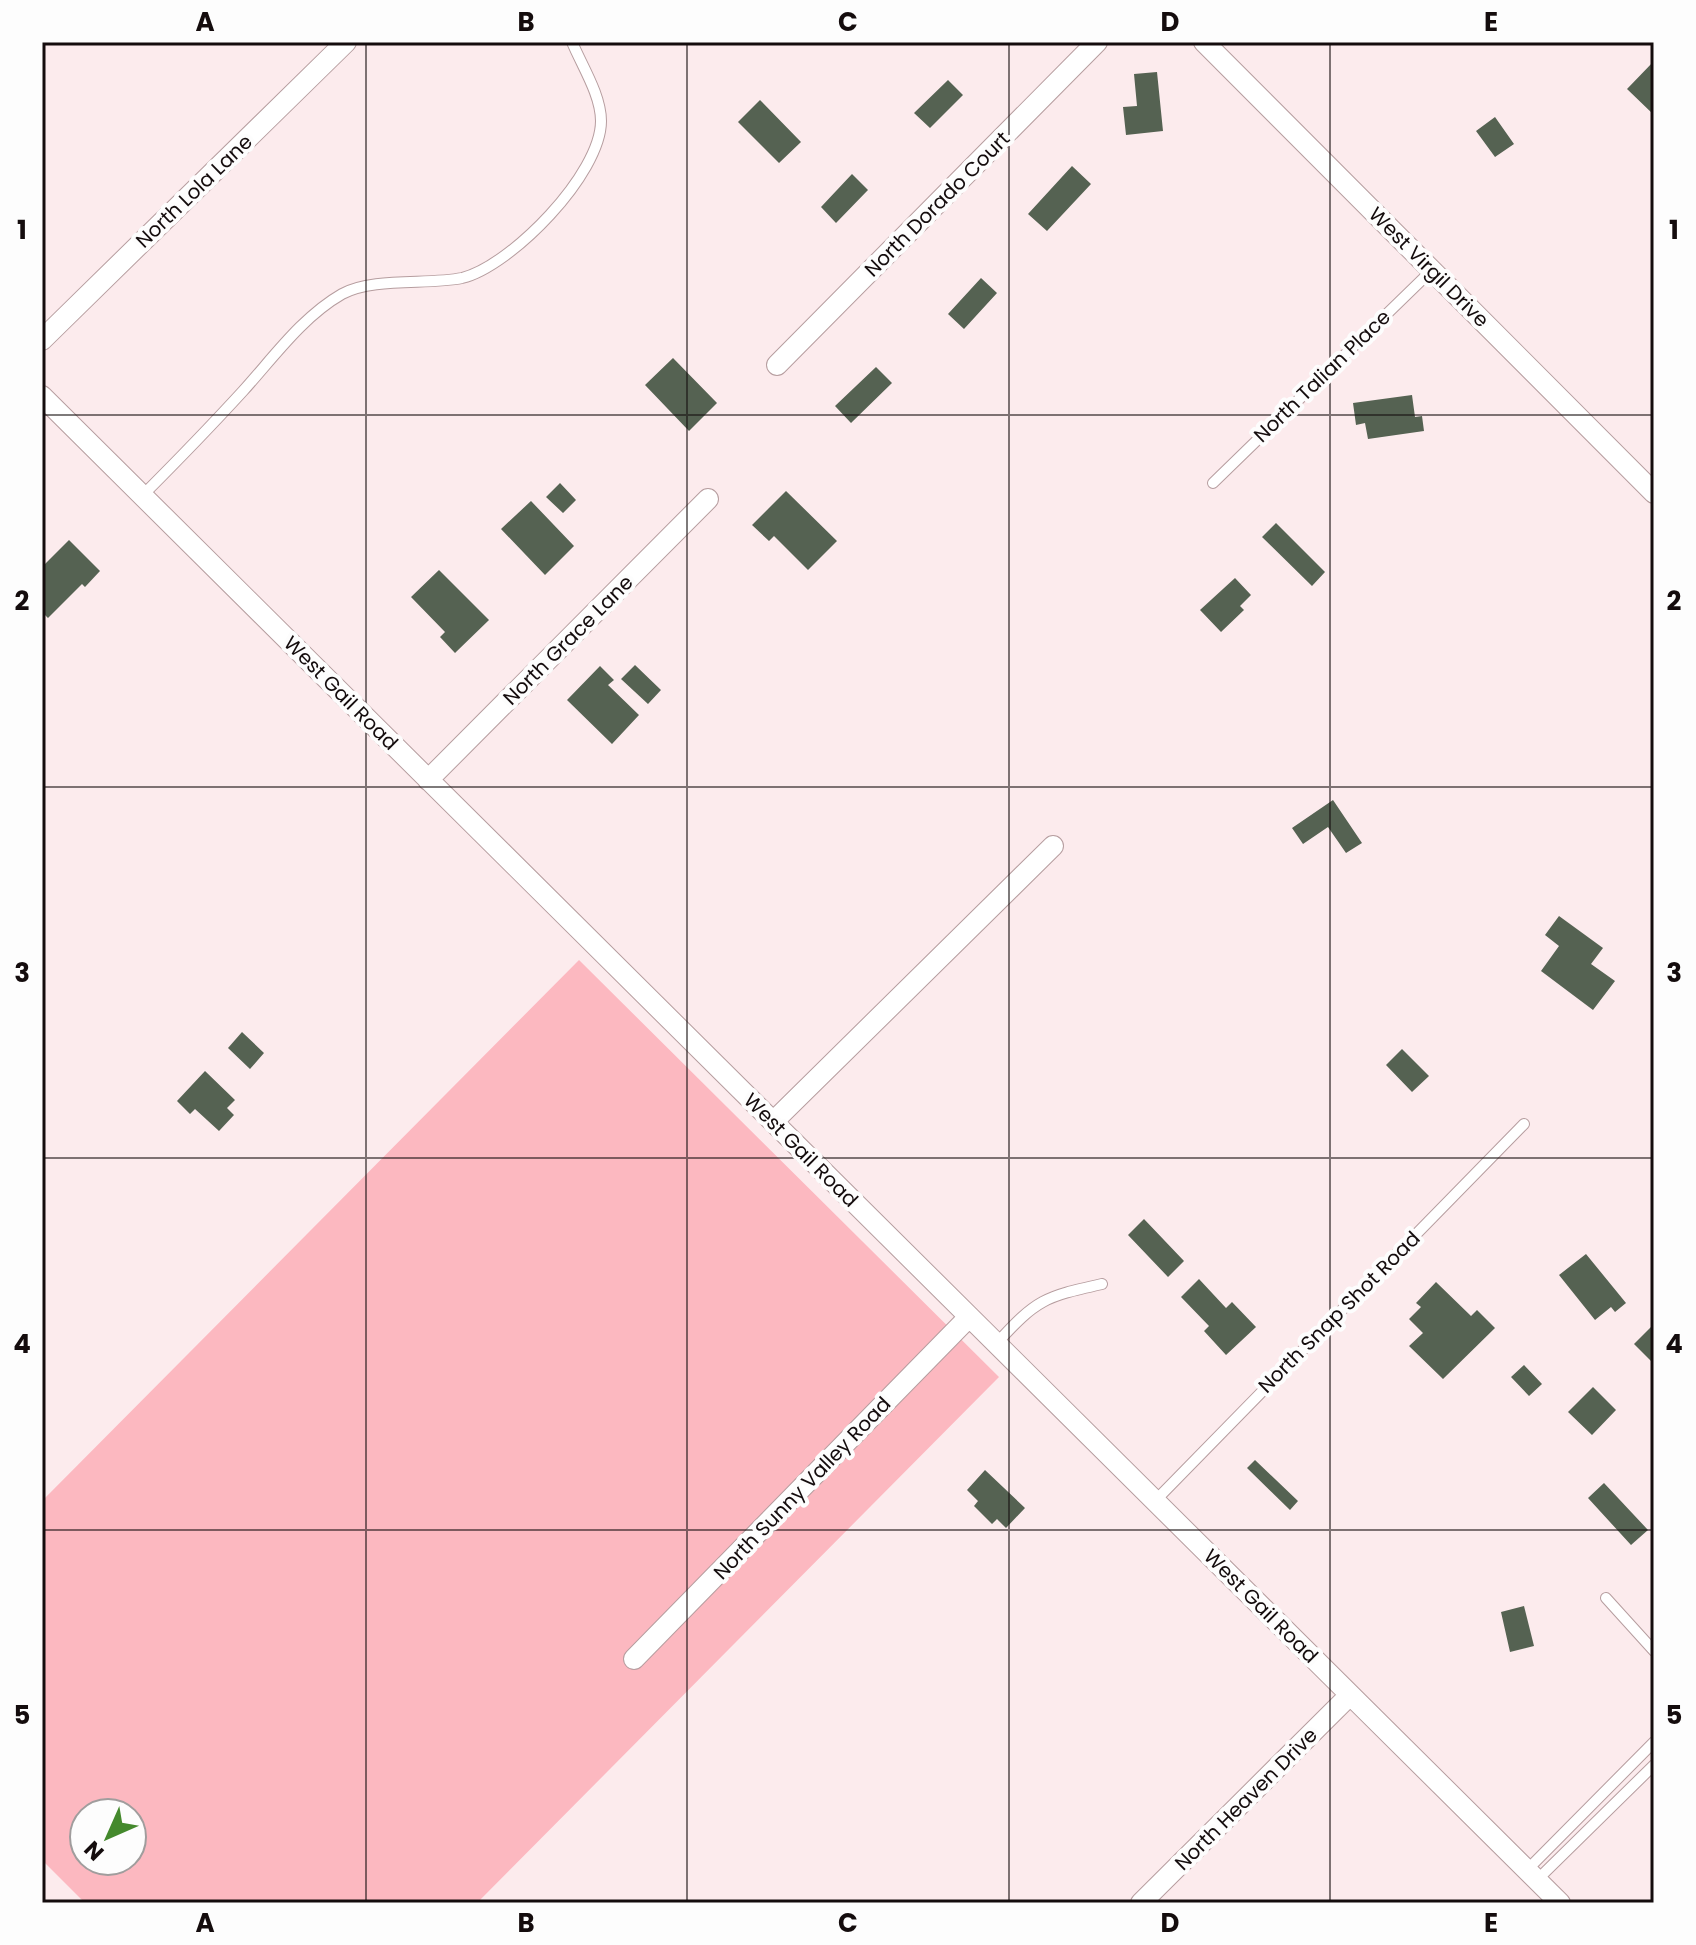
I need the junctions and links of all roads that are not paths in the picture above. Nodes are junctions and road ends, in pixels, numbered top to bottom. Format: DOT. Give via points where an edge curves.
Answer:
graph roads {
  1 [pos="346,42"];
  2 [pos="572,42"];
  3 [pos="1097,42"];
  4 [pos="1204,42"];
  5 [pos="1432,270"];
  6 [pos="42,340"];
  7 [pos="777,365"];
  8 [pos="42,396"];
  9 [pos="1213,483"];
  10 [pos="1654,493"];
  11 [pos="142,496"];
  12 [pos="708,499"];
  13 [pos="428,780"];
  14 [pos="1053,846"];
  15 [pos="773,1122"];
  16 [pos="1524,1124"];
  17 [pos="1102,1284"];
  18 [pos="969,1317"];
  19 [pos="996,1344"];
  20 [pos="1155,1501"];
  21 [pos="1606,1598"];
  22 [pos="1654,1651"];
  23 [pos="634,1659"];
  24 [pos="1350,1695"];
  25 [pos="1654,1742"];
  26 [pos="1654,1765"];
  27 [pos="1532,1875"];
  28 [pos="1141,1903"];
  29 [pos="1560,1903"];
  1 -- 6 [label="street, North Lola Lane"];
  2 -- 11 [label="lane" via="602,122 589,161 563,202 511,252 463,277 344,293 296,331"];
  3 -- 7 [label="street, North Dorado Court"];
  4 -- 5 [label="street, West Virgil Drive"];
  5 -- 9 [label="lane, North Talian Place"];
  5 -- 10 [label="street, West Virgil Drive"];
  8 -- 11 [label="street, West Gail Road"];
  11 -- 13 [label="street, West Gail Road"];
  12 -- 13 [label="street, North Grace Lane"];
  13 -- 15 [label="street, West Gail Road"];
  14 -- 15 [label="street"];
  15 -- 18 [label="street, West Gail Road"];
  16 -- 20 [label="lane, North Snap Shot Road"];
  17 -- 19 [label="lane" via="1047,1296"];
  18 -- 19 [label="street, West Gail Road"];
  18 -- 23 [label="street, North Sunny Valley Road"];
  19 -- 20 [label="street, West Gail Road"];
  20 -- 24 [label="street, West Gail Road"];
  21 -- 22 [label="lane"];
  24 -- 27 [label="street, West Gail Road"];
  24 -- 28 [label="street, North Heaven Drive"];
  25 -- 27 [label="lane"];
  26 -- 27 [label="lane"];
  27 -- 29 [label="street, West Gail Road"];
}
